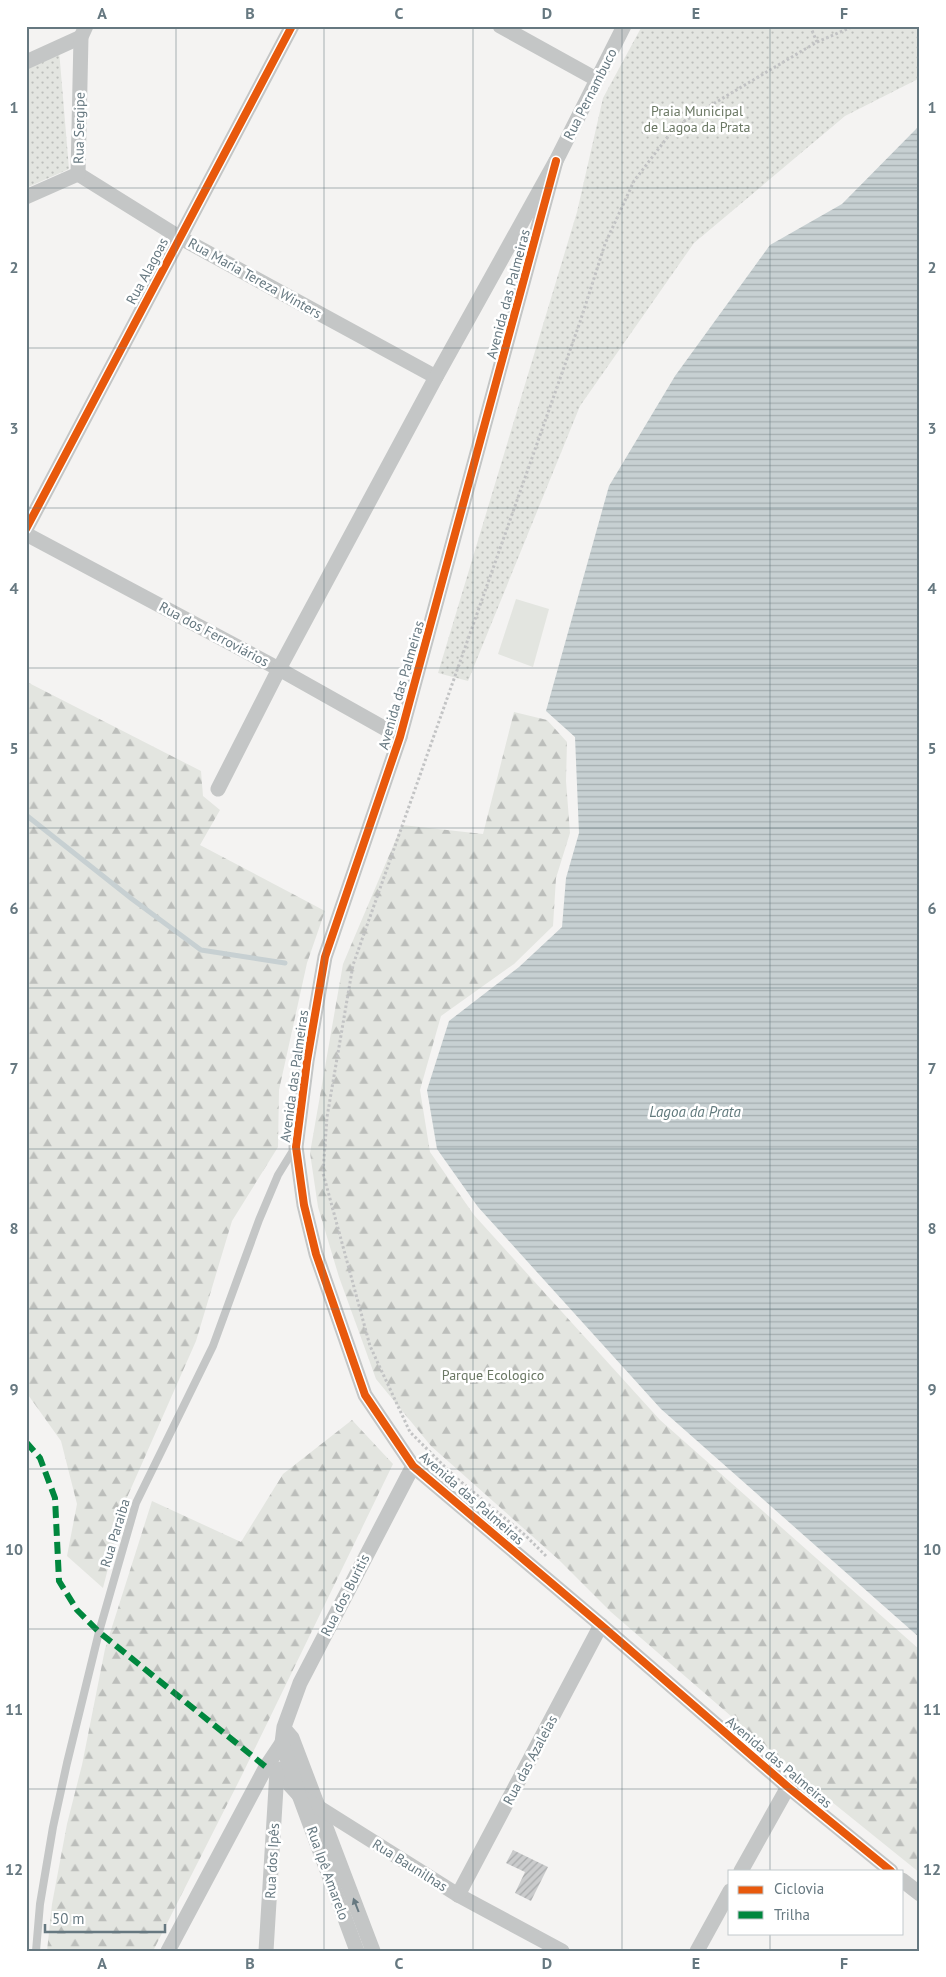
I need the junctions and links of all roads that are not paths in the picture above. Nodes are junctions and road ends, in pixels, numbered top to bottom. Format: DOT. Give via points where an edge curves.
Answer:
graph roads {
  1 [pos="292,26"];
  2 [pos="500,26"];
  3 [pos="624,26"];
  4 [pos="83,32"];
  5 [pos="26,62"];
  6 [pos="596,79"];
  7 [pos="556,161"];
  8 [pos="78,174"];
  9 [pos="26,197"];
  10 [pos="179,237"];
  11 [pos="436,376"];
  12 [pos="26,529"];
  13 [pos="26,534"];
  14 [pos="279,668"];
  15 [pos="400,737"];
  16 [pos="218,789"];
  17 [pos="296,1147"];
  18 [pos="413,1466"];
  19 [pos="601,1625"];
  20 [pos="286,1736"];
  21 [pos="293,1759"];
  22 [pos="271,1769"];
  23 [pos="788,1787"];
  24 [pos="299,1795"];
  25 [pos="317,1806"];
  26 [pos="742,1870"];
  27 [pos="890,1870"];
  28 [pos="904,1882"];
  29 [pos="920,1894"];
  30 [pos="458,1895"];
  31 [pos="728,1895"];
  32 [pos="36,1951"];
  33 [pos="168,1951"];
  34 [pos="266,1951"];
  35 [pos="357,1951"];
  36 [pos="374,1951"];
  37 [pos="562,1951"];
  38 [pos="697,1951"];
  1 -- 10 [label="street, Rua Alagoas"];
  2 -- 6 [label="street"];
  3 -- 6 [label="street, Rua Pernambuco"];
  4 -- 5 [label="street"];
  4 -- 8 [label="street, Rua Sergipe"];
  6 -- 7 [label="street, Rua Pernambuco"];
  7 -- 11 [label="street"];
  7 -- 15 [label="street, Avenida das Palmeiras"];
  8 -- 9 [label="street, Rua Sergipe"];
  8 -- 10 [label="street, Rua Maria Tereza Winters"];
  10 -- 11 [label="street, Rua Maria Tereza Winters"];
  10 -- 12 [label="street, Rua Alagoas"];
  11 -- 14 [label="street"];
  13 -- 14 [label="street, Rua dos Ferroviários"];
  14 -- 15 [label="street, Rua dos Ferroviários"];
  14 -- 16 [label="street"];
  15 -- 17 [label="street, Avenida das Palmeiras" via="325,957"];
  17 -- 18 [label="street, Avenida das Palmeiras" via="304,1205 316,1254 365,1394"];
  17 -- 32 [label="lane, Rua Paraiba" via="278,1175 259,1220 213,1346 136,1503 99,1632 67,1763 51,1837"];
  18 -- 19 [label="street, Avenida das Palmeiras"];
  18 -- 20 [label="street, Rua dos Buritis" via="300,1683"];
  19 -- 23 [label="street, Avenida das Palmeiras"];
  19 -- 30 [label="street, Rua das Azaleias"];
  20 -- 21 [label="street"];
  20 -- 22 [label="street, Rua dos Buritis"];
  21 -- 22 [label="street"];
  21 -- 24 [label="street"];
  21 -- 25 [label="street"];
  22 -- 24 [label="street, Rua Baunilhas"];
  22 -- 33 [label="street, Rua dos Buritis"];
  22 -- 34 [label="street, Rua dos Ipês"];
  23 -- 26 [label="street"];
  23 -- 27 [label="street, Avenida das Palmeiras"];
  24 -- 25 [label="street, Rua Baunilhas"];
  24 -- 35 [label="street, Rua Ipê Amarelo"];
  25 -- 30 [label="street, Rua Baunilhas"];
  36 -- 25 [label="street, Rua Ipê Amarelo, one-way"];
  28 -- 29 [label="street"];
  30 -- 37 [label="street, Rua Baunilhas"];
  31 -- 38 [label="street"];
}
